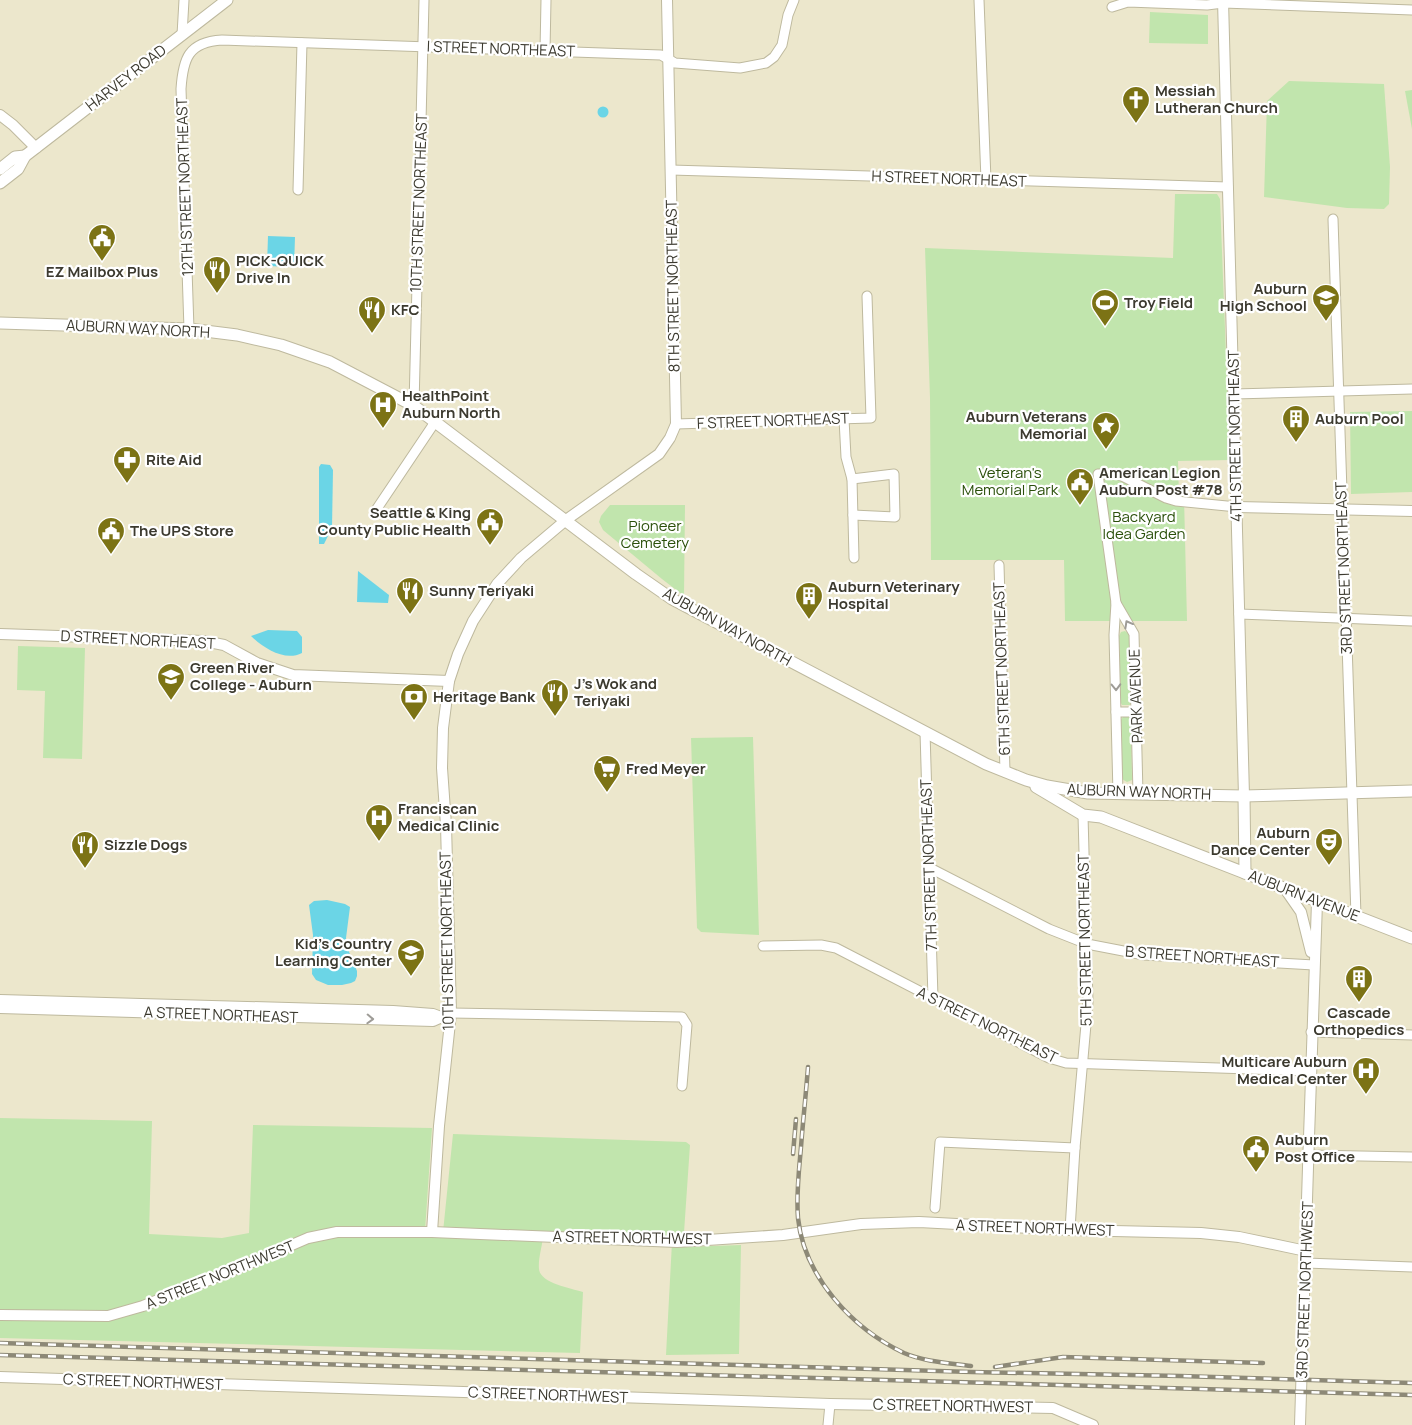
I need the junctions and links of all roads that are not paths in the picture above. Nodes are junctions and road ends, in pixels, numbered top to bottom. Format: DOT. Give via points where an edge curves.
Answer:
graph roads {
  1 [pos="184,0"];
  2 [pos="227,0"];
  3 [pos="424,0"];
  4 [pos="546,0"];
  5 [pos="668,0"];
  6 [pos="794,0"];
  7 [pos="979,0"];
  8 [pos="1223,1"];
  9 [pos="1112,7"];
  10 [pos="1412,10"];
  11 [pos="182,34"];
  12 [pos="302,43"];
  13 [pos="423,47"];
  14 [pos="193,49"];
  15 [pos="545,51"];
  16 [pos="669,59"];
  17 [pos="0,115"];
  18 [pos="36,148"];
  19 [pos="25,156"];
  20 [pos="0,168"];
  21 [pos="671,170"];
  22 [pos="986,180"];
  23 [pos="0,182"];
  24 [pos="1228,187"];
  25 [pos="298,190"];
  26 [pos="1333,219"];
  27 [pos="867,296"];
  28 [pos="0,323"];
  29 [pos="189,329"];
  30 [pos="1412,389"];
  31 [pos="1338,391"];
  32 [pos="1234,394"];
  33 [pos="414,406"];
  34 [pos="844,419"];
  35 [pos="435,422"];
  36 [pos="676,424"];
  37 [pos="852,479"];
  38 [pos="1236,507"];
  39 [pos="1342,509"];
  40 [pos="376,510"];
  41 [pos="1412,511"];
  42 [pos="853,515"];
  43 [pos="566,520"];
  44 [pos="854,558"];
  45 [pos="999,566"];
  46 [pos="1116,603"];
  47 [pos="1239,614"];
  48 [pos="1346,619"];
  49 [pos="1412,621"];
  50 [pos="0,634"];
  51 [pos="450,680"];
  52 [pos="1116,712"];
  53 [pos="1136,712"];
  54 [pos="925,732"];
  55 [pos="1005,772"];
  56 [pos="1026,780"];
  57 [pos="1412,790"];
  58 [pos="1352,792"];
  59 [pos="1118,794"];
  60 [pos="1138,794"];
  61 [pos="1244,796"];
  62 [pos="1083,815"];
  63 [pos="928,867"];
  64 [pos="1245,873"];
  65 [pos="1286,889"];
  66 [pos="1317,902"];
  67 [pos="1356,916"];
  68 [pos="1412,938"];
  69 [pos="1087,944"];
  70 [pos="763,946"];
  71 [pos="1314,965"];
  72 [pos="933,998"];
  73 [pos="0,1000"];
  74 [pos="0,1008"];
  75 [pos="451,1013"];
  76 [pos="441,1017"];
  77 [pos="1311,1032"];
  78 [pos="1412,1035"];
  79 [pos="1084,1064"];
  80 [pos="1311,1071"];
  81 [pos="682,1086"];
  82 [pos="1075,1148"];
  83 [pos="1309,1155"];
  84 [pos="1412,1156"];
  85 [pos="934,1208"];
  86 [pos="1070,1230"];
  87 [pos="432,1232"];
  88 [pos="1306,1251"];
  89 [pos="1306,1263"];
  90 [pos="1412,1267"];
  91 [pos="0,1315"];
  92 [pos="0,1377"];
  93 [pos="830,1404"];
  94 [pos="828,1425"];
  95 [pos="1093,1425"];
  96 [pos="1300,1425"];
  1 -- 11 [label="street"];
  2 -- 11 [label="main road, HARVEY ROAD"];
  3 -- 13 [label="street, 10TH STREET NORTHEAST"];
  4 -- 15 [label="street"];
  5 -- 16 [label="street, 8TH STREET NORTHEAST"];
  6 -- 16 [label="street, I STREET NORTHEAST" via="782,45 766,63 740,68 675,63"];
  7 -- 22 [label="street"];
  8 -- 9 [label="street" via="1207,4 1128,2"];
  8 -- 10 [label="street"];
  8 -- 24 [label="street, 4TH STREET NORTHEAST"];
  11 -- 18 [label="main road, HARVEY ROAD"];
  12 -- 13 [label="street, I STREET NORTHEAST"];
  12 -- 14 [label="street, I STREET NORTHEAST" via="222,40 201,43"];
  12 -- 25 [label="street"];
  13 -- 15 [label="street, I STREET NORTHEAST"];
  13 -- 33 [label="street, 10TH STREET NORTHEAST"];
  14 -- 29 [label="street, 12TH STREET NORTHEAST" via="184,65 182,89"];
  15 -- 16 [label="street, I STREET NORTHEAST" via="661,55"];
  16 -- 21 [label="street, 8TH STREET NORTHEAST"];
  17 -- 18 [label="street"];
  18 -- 19 [label="main road, HARVEY ROAD"];
  19 -- 20 [label="main road, HARVEY ROAD" via="15,157"];
  19 -- 23 [label="main road, HARVEY ROAD" via="18,169"];
  21 -- 22 [label="street, H STREET NORTHEAST"];
  21 -- 36 [label="street, 8TH STREET NORTHEAST"];
  22 -- 24 [label="street, H STREET NORTHEAST"];
  24 -- 32 [label="street, 4TH STREET NORTHEAST"];
  26 -- 31 [label="street, 3RD STREET NORTHEAST"];
  27 -- 34 [label="street, F STREET NORTHEAST" via="870,418"];
  28 -- 29 [label="main road, AUBURN WAY NORTH"];
  29 -- 33 [label="main road, AUBURN WAY NORTH" via="281,345 330,362"];
  30 -- 31 [label="street"];
  31 -- 32 [label="street"];
  31 -- 39 [label="street, 3RD STREET NORTHEAST"];
  32 -- 38 [label="street, 4TH STREET NORTHEAST"];
  33 -- 35 [label="main road, AUBURN WAY NORTH"];
  34 -- 36 [label="street, F STREET NORTHEAST"];
  34 -- 37 [label="street" via="846,457"];
  35 -- 40 [label="street"];
  35 -- 43 [label="main road, AUBURN WAY NORTH"];
  36 -- 43 [label="street, 8TH STREET NORTHEAST" via="659,454"];
  37 -- 42 [label="street"];
  37 -- 42 [label="street" via="894,474 896,517"];
  38 -- 39 [label="street"];
  38 -- 46 [label="street, PARK AVENUE" via="1176,501 1118,474 1098,474"];
  38 -- 47 [label="street, 4TH STREET NORTHEAST"];
  39 -- 41 [label="street"];
  39 -- 48 [label="street, 3RD STREET NORTHEAST"];
  42 -- 44 [label="street"];
  43 -- 51 [label="street, 10TH STREET NORTHEAST" via="520,558 496,584 468,630"];
  43 -- 54 [label="main road, AUBURN WAY NORTH" via="678,603"];
  45 -- 55 [label="street, 6TH STREET NORTHEAST"];
  46 -- 52 [label="street, PARK AVENUE, one-way"];
  53 -- 46 [label="street, PARK AVENUE, one-way" via="1134,634"];
  47 -- 48 [label="street"];
  47 -- 61 [label="street, 4TH STREET NORTHEAST"];
  48 -- 49 [label="street"];
  48 -- 58 [label="street, 3RD STREET NORTHEAST"];
  50 -- 51 [label="street, D STREET NORTHEAST" via="204,641 224,645 257,663 293,675"];
  51 -- 75 [label="street, 10TH STREET NORTHEAST" via="443,728 442,768"];
  52 -- 53 [label="street"];
  52 -- 59 [label="street, PARK AVENUE"];
  53 -- 60 [label="street, PARK AVENUE"];
  54 -- 55 [label="main road, AUBURN WAY NORTH"];
  54 -- 63 [label="street, 7TH STREET NORTHEAST"];
  55 -- 56 [label="main road, AUBURN WAY NORTH"];
  56 -- 59 [label="main road, AUBURN WAY NORTH" via="1068,790"];
  56 -- 62 [label="main road"];
  57 -- 58 [label="main road, AUBURN WAY NORTH"];
  58 -- 61 [label="main road, AUBURN WAY NORTH"];
  58 -- 67 [label="street, 3RD STREET NORTHEAST"];
  59 -- 60 [label="main road, AUBURN WAY NORTH"];
  60 -- 61 [label="main road, AUBURN WAY NORTH"];
  61 -- 64 [label="main road, 4TH STREET NORTHEAST"];
  62 -- 64 [label="main road, AUBURN AVENUE" via="1101,817"];
  62 -- 69 [label="street, 5TH STREET NORTHEAST"];
  63 -- 69 [label="street, B STREET NORTHEAST" via="1048,929"];
  63 -- 72 [label="street, 7TH STREET NORTHEAST"];
  64 -- 65 [label="main road, AUBURN AVENUE"];
  65 -- 66 [label="main road, AUBURN AVENUE"];
  65 -- 71 [label="street" via="1301,912"];
  66 -- 67 [label="main road, AUBURN AVENUE"];
  66 -- 71 [label="street"];
  67 -- 68 [label="main road, AUBURN AVENUE"];
  69 -- 71 [label="street, B STREET NORTHEAST" via="1163,956"];
  69 -- 79 [label="street, 5TH STREET NORTHEAST"];
  70 -- 72 [label="street, A STREET NORTHEAST" via="820,945 836,948"];
  71 -- 77 [label="street"];
  72 -- 79 [label="street, A STREET NORTHEAST" via="1049,1058"];
  73 -- 76 [label="street, A STREET NORTHEAST" via="393,1011"];
  74 -- 76 [label="street, A STREET NORTHEAST, one-way" via="433,1021"];
  75 -- 76 [label="street, A STREET NORTHEAST"];
  75 -- 81 [label="street, A STREET NORTHEAST" via="682,1017 686,1025"];
  75 -- 87 [label="street, 10TH STREET NORTHEAST"];
  77 -- 78 [label="street"];
  77 -- 80 [label="street"];
  79 -- 80 [label="street, A STREET NORTHEAST"];
  79 -- 82 [label="street, 5TH STREET NORTHEAST"];
  80 -- 83 [label="street"];
  82 -- 85 [label="street" via="940,1142"];
  82 -- 86 [label="street, 5TH STREET NORTHEAST"];
  83 -- 84 [label="street"];
  83 -- 88 [label="street, 3RD STREET NORTHWEST"];
  86 -- 87 [label="street, A STREET NORTHWEST" via="896,1222 783,1235 677,1242"];
  86 -- 88 [label="street, A STREET NORTHWEST" via="1201,1233"];
  87 -- 91 [label="street, A STREET NORTHWEST" via="337,1232 308,1238 143,1306 108,1316"];
  88 -- 89 [label="street, 3RD STREET NORTHWEST"];
  89 -- 90 [label="street"];
  89 -- 96 [label="street, 3RD STREET NORTHWEST"];
  92 -- 93 [label="street, C STREET NORTHWEST"];
  93 -- 94 [label="street"];
  93 -- 95 [label="street, C STREET NORTHWEST" via="1053,1408"];
}
